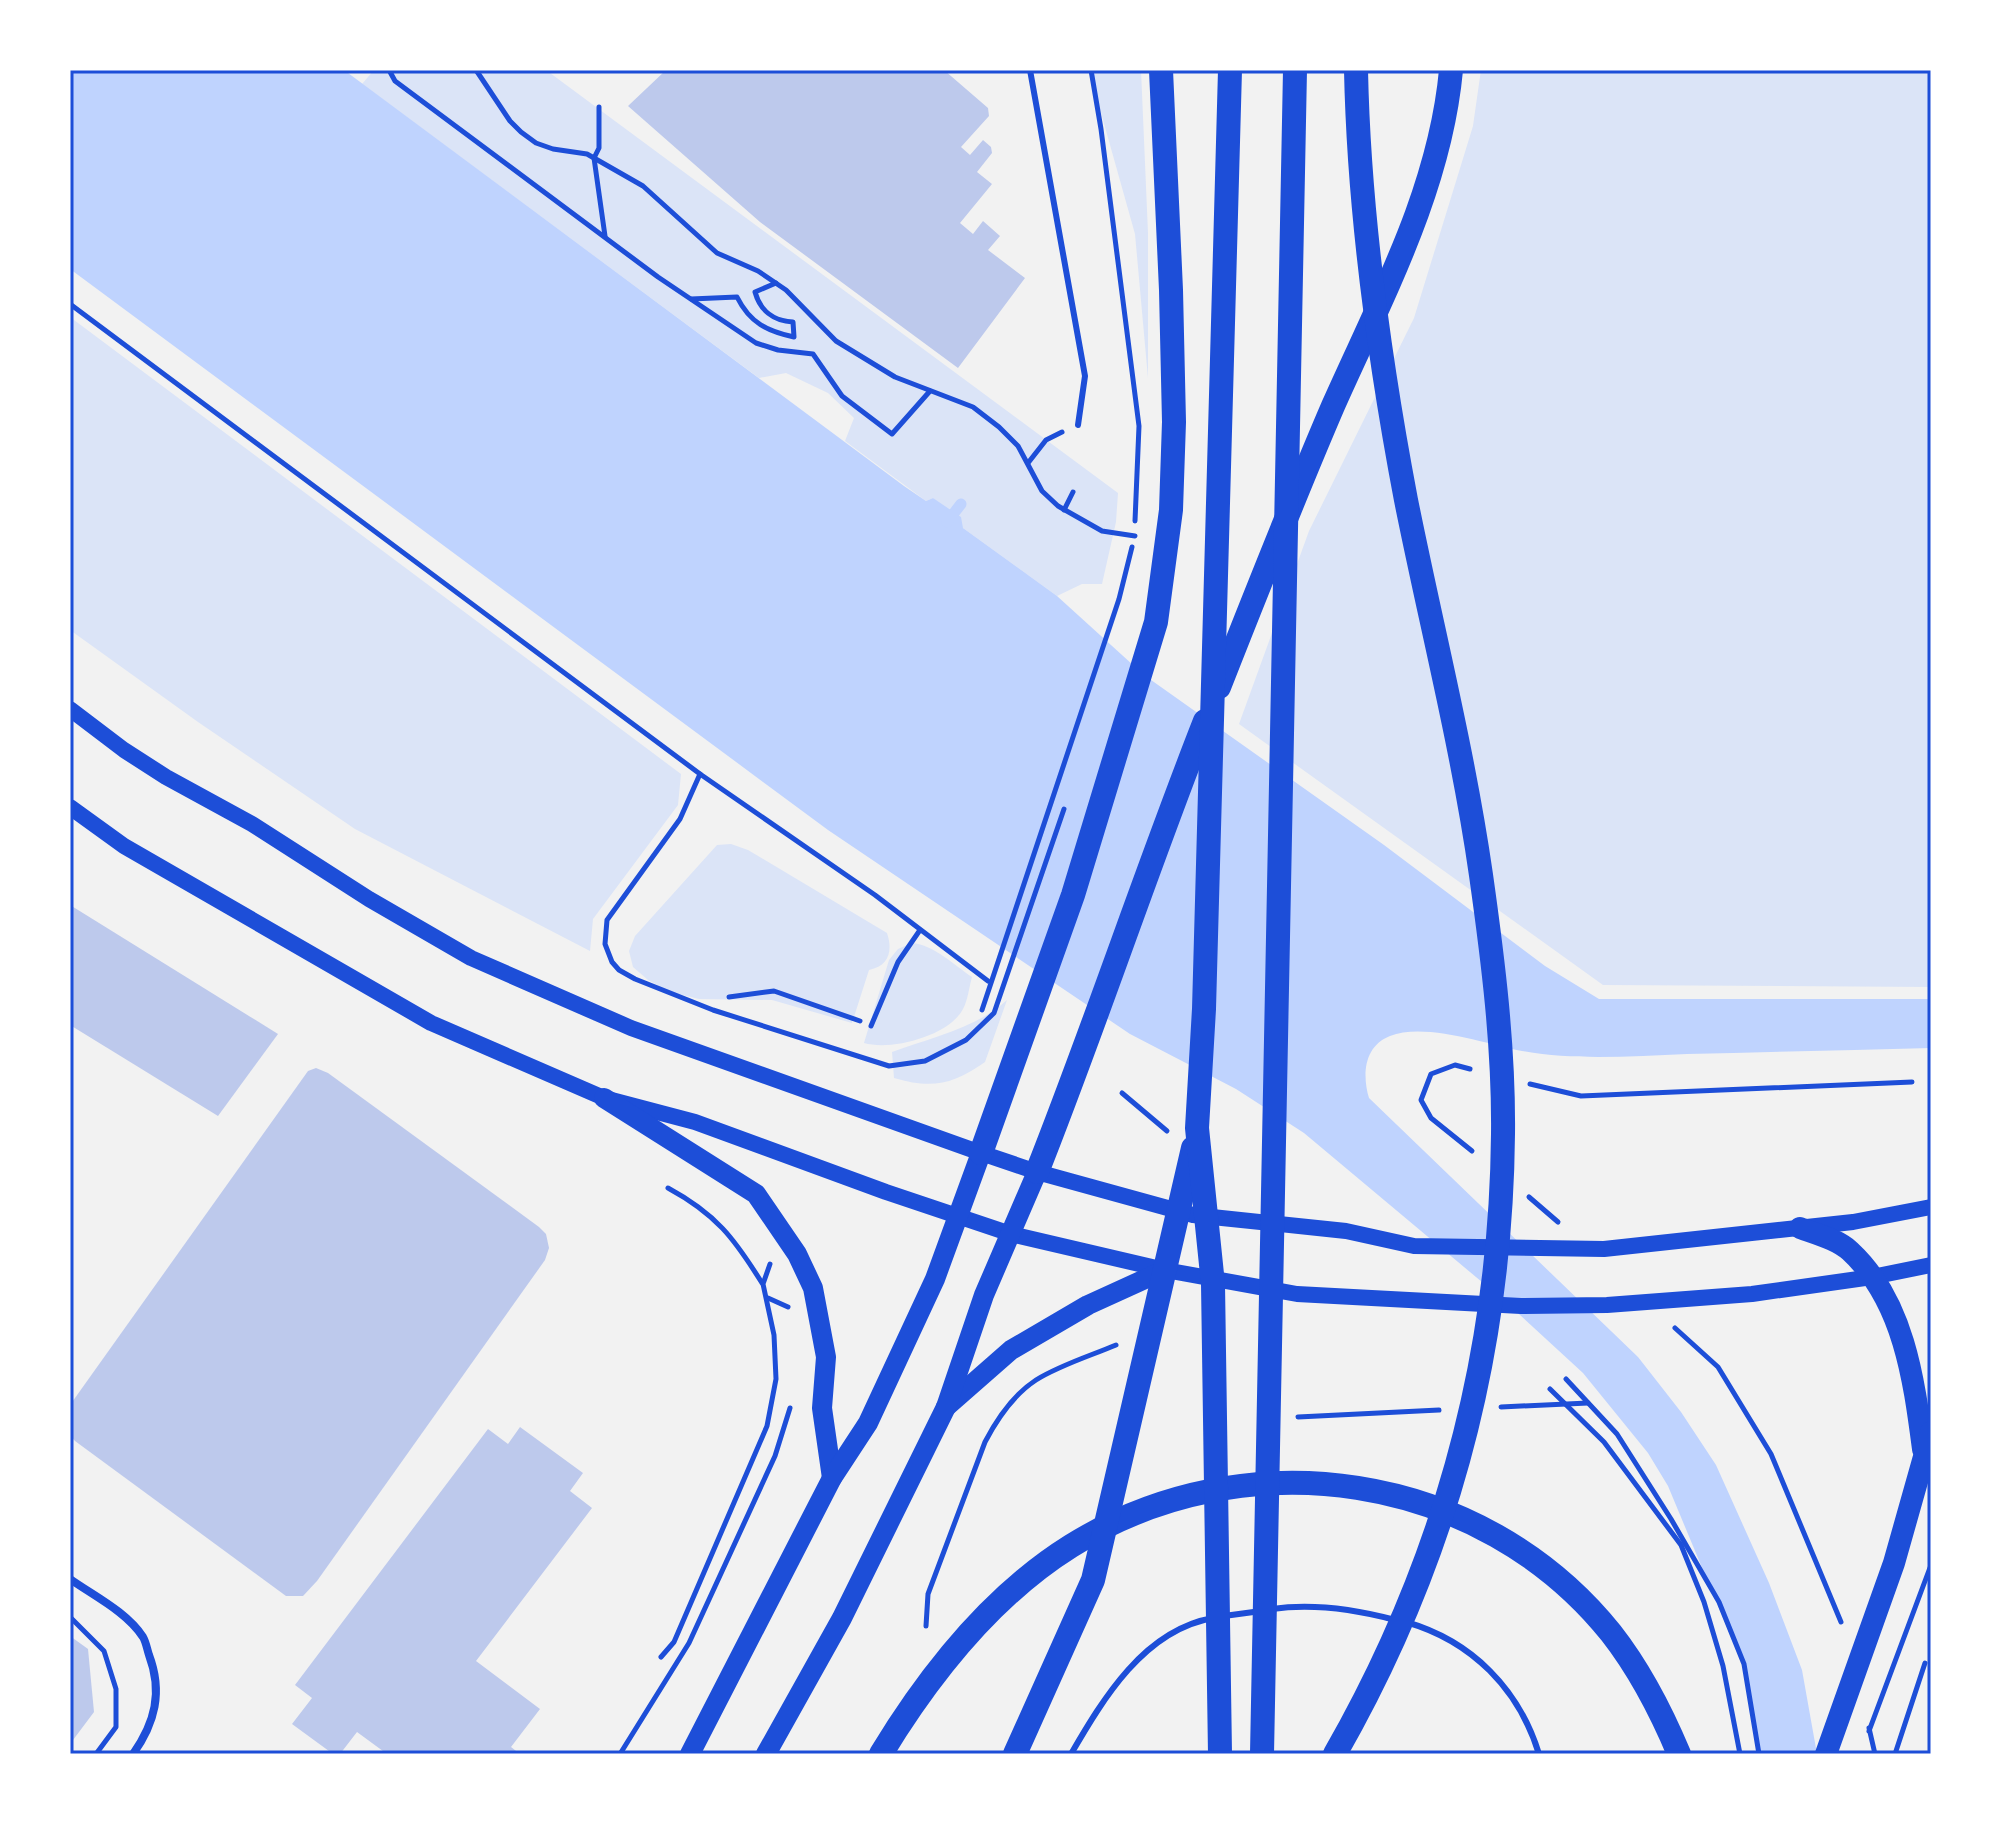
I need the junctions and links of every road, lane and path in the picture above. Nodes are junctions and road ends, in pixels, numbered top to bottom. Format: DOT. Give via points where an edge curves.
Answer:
graph roads {
  1 [pos="389,70"];
  2 [pos="476,70"];
  3 [pos="1030,70"];
  4 [pos="1091,70"];
  5 [pos="1161,70"];
  6 [pos="1451,70"];
  7 [pos="1230,76"];
  8 [pos="1295,78"];
  9 [pos="1357,80"];
  10 [pos="599,107"];
  11 [pos="594,158"];
  12 [pos="605,237"];
  13 [pos="776,283"];
  14 [pos="691,299"];
  15 [pos="70,304"];
  16 [pos="930,391"];
  17 [pos="1078,425"];
  18 [pos="1028,463"];
  19 [pos="1073,492"];
  20 [pos="1064,510"];
  21 [pos="1135,536"];
  22 [pos="70,709"];
  23 [pos="700,774"];
  24 [pos="1065,805"];
  25 [pos="70,807"];
  26 [pos="920,930"];
  27 [pos="988,981"];
  28 [pos="729,997"];
  29 [pos="982,1010"];
  30 [pos="860,1021"];
  31 [pos="871,1026"];
  32 [pos="1122,1093"];
  33 [pos="604,1098"];
  34 [pos="1197,1128"];
  35 [pos="1168,1132"];
  36 [pos="981,1153"];
  37 [pos="1037,1172"];
  38 [pos="668,1188"];
  39 [pos="1931,1207"];
  40 [pos="958,1217"];
  41 [pos="1800,1228"];
  42 [pos="1011,1234"];
  43 [pos="774,1252"];
  44 [pos="1931,1265"];
  45 [pos="1165,1270"];
  46 [pos="1872,1277"];
  47 [pos="763,1284"];
  48 [pos="1126,1340"];
  49 [pos="1566,1379"];
  50 [pos="1550,1389"];
  51 [pos="792,1400"];
  52 [pos="1588,1403"];
  53 [pos="1566,1404"];
  54 [pos="946,1407"];
  55 [pos="1489,1408"];
  56 [pos="1443,1410"];
  57 [pos="1289,1418"];
  58 [pos="1931,1432"];
  59 [pos="1924,1455"];
  60 [pos="832,1478"];
  61 [pos="1931,1565"];
  62 [pos="70,1579"];
  63 [pos="70,1617"];
  64 [pos="926,1626"];
  65 [pos="661,1657"];
  66 [pos="1925,1663"];
  67 [pos="1866,1740"];
  68 [pos="96,1754"];
  69 [pos="133,1754"];
  70 [pos="620,1754"];
  71 [pos="690,1754"];
  72 [pos="766,1754"];
  73 [pos="881,1754"];
  74 [pos="1015,1754"];
  75 [pos="1071,1754"];
  76 [pos="1220,1754"];
  77 [pos="1262,1754"];
  78 [pos="1335,1754"];
  79 [pos="1539,1754"];
  80 [pos="1679,1754"];
  81 [pos="1740,1754"];
  82 [pos="1759,1754"];
  83 [pos="1826,1754"];
  84 [pos="1895,1754"];
  1 -- 12 [label="path" via="395,81"];
  2 -- 11 [label="path" via="521,132 536,143"];
  3 -- 17 [label="lane" via="1085,376"];
  4 -- 21 [label="path" via="1139,426"];
  5 -- 36 [label="highway" via="1174,422 1171,510 1156,622 1073,895"];
  6 -- 37 [label="highway" via="1420,209 1300,482 1165,822"];
  7 -- 34 [label="highway"];
  8 -- 77 [label="highway"];
  9 -- 78 [label="highway" via="1375,317 1480,870 1493,961 1504,1130 1495,1283 1466,1436 1420,1577 1389,1651"];
  10 -- 11 [label="path" via="599,148"];
  11 -- 12 [label="path"];
  11 -- 13 [label="path" via="643,186 717,253"];
  12 -- 14 [label="path"];
  13 -- 14 [label="path" via="755,292 758,302 773,317 793,322 794,337 763,328 737,297"];
  13 -- 16 [label="path" via="836,341 895,377"];
  14 -- 16 [label="path" via="756,343 813,354 842,396 892,434"];
  15 -- 23 [label="path"];
  16 -- 18 [label="path" via="973,407 1018,446"];
  17 -- 18 [label="path" via="1046,440"];
  18 -- 20 [label="path" via="1042,491"];
  19 -- 20 [label="path"];
  20 -- 21 [label="path" via="1102,531"];
  21 -- 29 [label="path" via="1119,599"];
  22 -- 36 [label="main road" via="166,777 471,958 631,1028"];
  23 -- 24 [label="path" via="680,819 607,920 605,944 612,962 619,970 713,1010 889,1066 925,1061 966,1040 994,1013"];
  23 -- 26 [label="path"];
  25 -- 33 [label="main road" via="124,846 431,1023"];
  26 -- 27 [label="path"];
  26 -- 31 [label="path" via="898,962"];
  28 -- 30 [label="path" via="774,991"];
  32 -- 35 [label="path"];
  33 -- 40 [label="main road" via="695,1122"];
  33 -- 60 [label="main road" via="756,1194 797,1254 813,1288 826,1357 822,1408"];
  34 -- 74 [label="highway" via="1093,1580"];
  34 -- 76 [label="highway" via="1213,1284"];
  36 -- 37 [label="main road"];
  36 -- 40 [label="main road"];
  37 -- 41 [label="main road" via="1193,1215 1346,1231 1414,1246 1590,1249"];
  37 -- 42 [label="main road"];
  38 -- 47 [label="path" via="716,1220"];
  39 -- 41 [label="main road"];
  40 -- 42 [label="main road"];
  40 -- 60 [label="main road" via="868,1423"];
  41 -- 46 [label="highway" via="1848,1250"];
  42 -- 45 [label="main road"];
  42 -- 54 [label="main road"];
  43 -- 47 [label="path"];
  44 -- 46 [label="main road"];
  45 -- 46 [label="main road" via="1297,1294 1521,1306 1752,1294"];
  45 -- 54 [label="main road" via="1088,1305 1011,1350"];
  46 -- 59 [label="highway" via="1887,1300 1910,1364"];
  47 -- 65 [label="path" via="776,1356 767,1426 674,1642"];
  48 -- 64 [label="path" via="1035,1381 995,1423 928,1594"];
  49 -- 52 [label="path"];
  50 -- 53 [label="path"];
  51 -- 70 [label="path" via="775,1456 689,1643"];
  52 -- 53 [label="path"];
  52 -- 82 [label="path" via="1617,1434 1719,1602 1744,1664"];
  53 -- 55 [label="path"];
  53 -- 81 [label="path" via="1604,1442 1681,1545 1723,1666"];
  54 -- 72 [label="main road" via="842,1618"];
  56 -- 57 [label="path"];
  58 -- 59 [label="highway"];
  59 -- 83 [label="highway" via="1894,1563"];
  60 -- 71 [label="main road"];
  61 -- 67 [label="path"];
  62 -- 69 [label="street" via="123,1616 143,1638 155,1669 157,1703"];
  63 -- 68 [label="path" via="104,1651 116,1689 116,1727"];
  66 -- 84 [label="path"];
  73 -- 80 [label="highway" via="921,1692 965,1639 1070,1547 1132,1515 1204,1490 1281,1483 1353,1487 1422,1503 1492,1533 1524,1554 1611,1633 1651,1693"];
  75 -- 79 [label="lane" via="1135,1661 1158,1643 1208,1618 1298,1605 1411,1623 1463,1647 1514,1700"];
}
